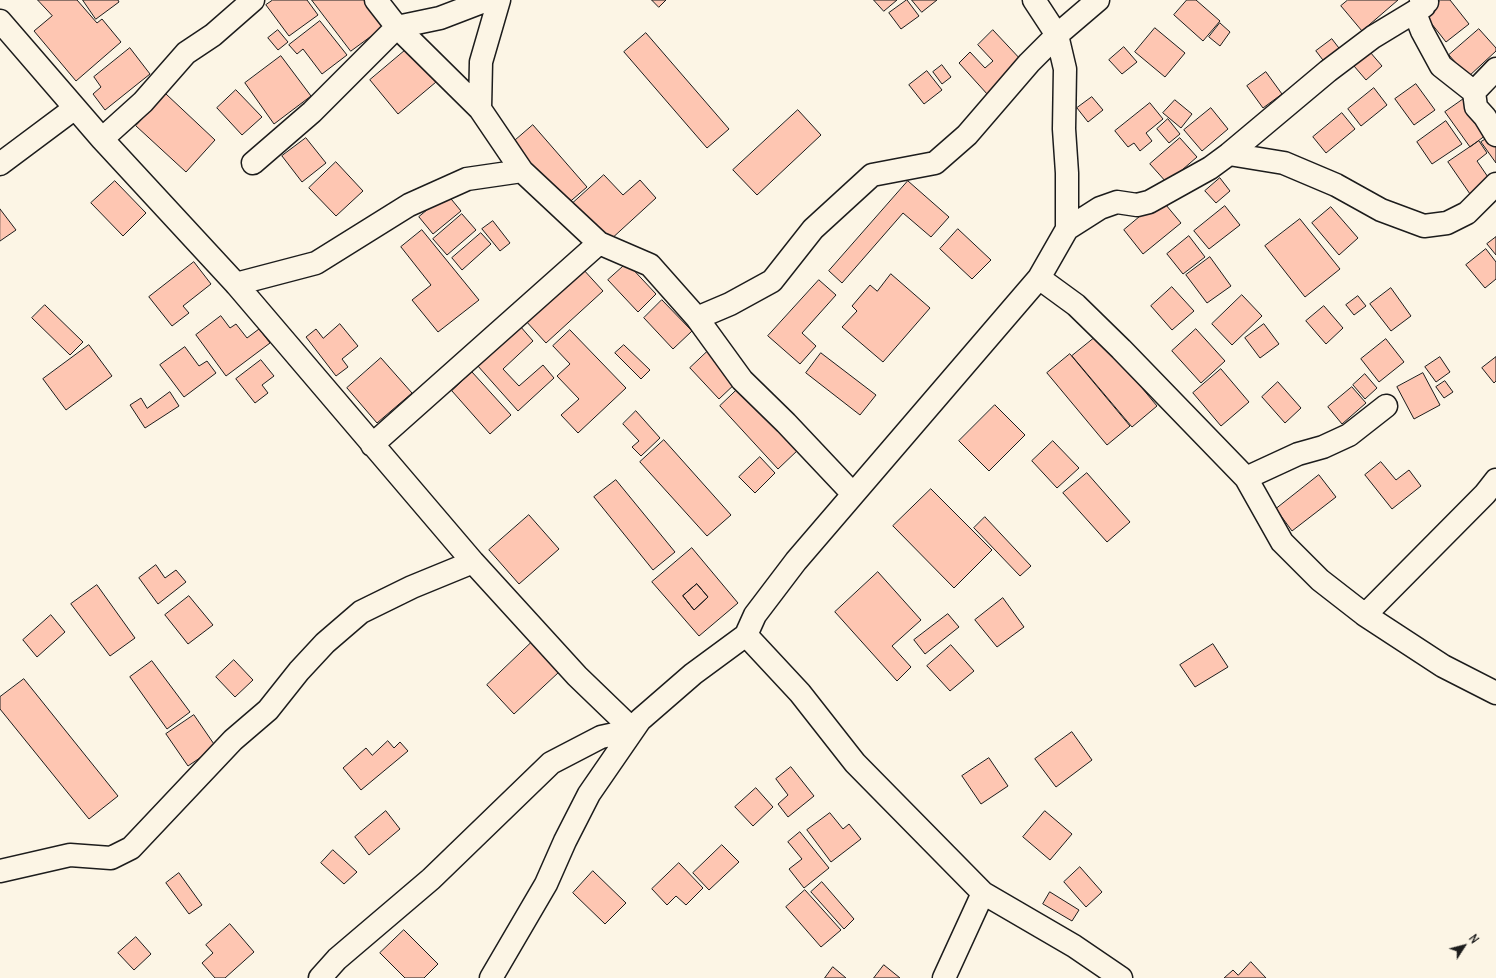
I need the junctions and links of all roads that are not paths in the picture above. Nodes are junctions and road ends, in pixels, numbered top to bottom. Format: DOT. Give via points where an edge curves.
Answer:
graph roads {
  1 [pos="253,0"];
  2 [pos="376,0"];
  3 [pos="487,0"];
  4 [pos="499,0"];
  5 [pos="1034,0"];
  6 [pos="1098,0"];
  7 [pos="1424,2"];
  8 [pos="0,21"];
  9 [pos="397,27"];
  10 [pos="1057,35"];
  11 [pos="1496,69"];
  12 [pos="1474,92"];
  13 [pos="75,108"];
  14 [pos="480,109"];
  15 [pos="1496,135"];
  16 [pos="102,139"];
  17 [pos="1229,154"];
  18 [pos="253,163"];
  19 [pos="0,164"];
  20 [pos="522,171"];
  21 [pos="1496,184"];
  22 [pos="1067,229"];
  23 [pos="599,243"];
  24 [pos="1039,278"];
  25 [pos="236,284"];
  26 [pos="698,318"];
  27 [pos="1386,406"];
  28 [pos="372,445"];
  29 [pos="1246,478"];
  30 [pos="1496,480"];
  31 [pos="853,494"];
  32 [pos="473,562"];
  33 [pos="1366,615"];
  34 [pos="746,635"];
  35 [pos="1496,693"];
  36 [pos="633,730"];
  37 [pos="0,872"];
  38 [pos="983,893"];
  39 [pos="320,978"];
  40 [pos="491,978"];
  41 [pos="944,978"];
  42 [pos="1121,978"];
  1 -- 16 [label="street" via="213,35 186,53 143,102"];
  2 -- 9 [label="street"];
  3 -- 9 [label="street" via="440,18"];
  4 -- 14 [label="street" via="481,62"];
  5 -- 10 [label="street"];
  6 -- 10 [label="street"];
  7 -- 12 [label="street" via="1415,13 1441,66"];
  7 -- 17 [label="street" via="1328,71"];
  8 -- 13 [label="street"];
  9 -- 14 [label="street"];
  9 -- 18 [label="street" via="312,112"];
  10 -- 22 [label="street" via="1065,69"];
  10 -- 26 [label="street" via="1029,63 967,135 935,163 872,175 813,229 772,281"];
  11 -- 12 [label="street"];
  12 -- 15 [label="street" via="1476,107"];
  13 -- 16 [label="street"];
  13 -- 19 [label="street"];
  14 -- 20 [label="street"];
  16 -- 25 [label="street"];
  17 -- 21 [label="street" via="1284,163 1336,185 1381,210 1424,226 1447,223 1467,213"];
  17 -- 22 [label="street" via="1210,168 1149,202 1137,205 1117,202 1100,208"];
  20 -- 23 [label="street"];
  20 -- 25 [label="street" via="466,179 409,205 316,263"];
  22 -- 24 [label="street"];
  23 -- 26 [label="street" via="650,266"];
  23 -- 28 [label="street"];
  24 -- 29 [label="street" via="1076,305"];
  24 -- 31 [label="street"];
  25 -- 28 [label="street"];
  26 -- 31 [label="street" via="742,380 786,422"];
  27 -- 29 [label="street" via="1348,435"];
  28 -- 32 [label="street"];
  29 -- 33 [label="street" via="1282,542 1320,580"];
  30 -- 33 [label="street"];
  31 -- 34 [label="street" via="796,561 755,615"];
  32 -- 36 [label="street" via="576,676"];
  32 -- 37 [label="street" via="412,587 361,612 331,638 299,671 268,710 233,740 131,848 111,858 70,855"];
  33 -- 35 [label="street" via="1443,666"];
  34 -- 36 [label="street" via="693,674 640,720"];
  34 -- 38 [label="street" via="800,693 855,763"];
  36 -- 39 [label="street" via="601,737 551,763 431,879 337,959"];
  36 -- 40 [label="street" via="589,794 546,884"];
  38 -- 41 [label="street"];
  38 -- 42 [label="street" via="1074,946"];
}
